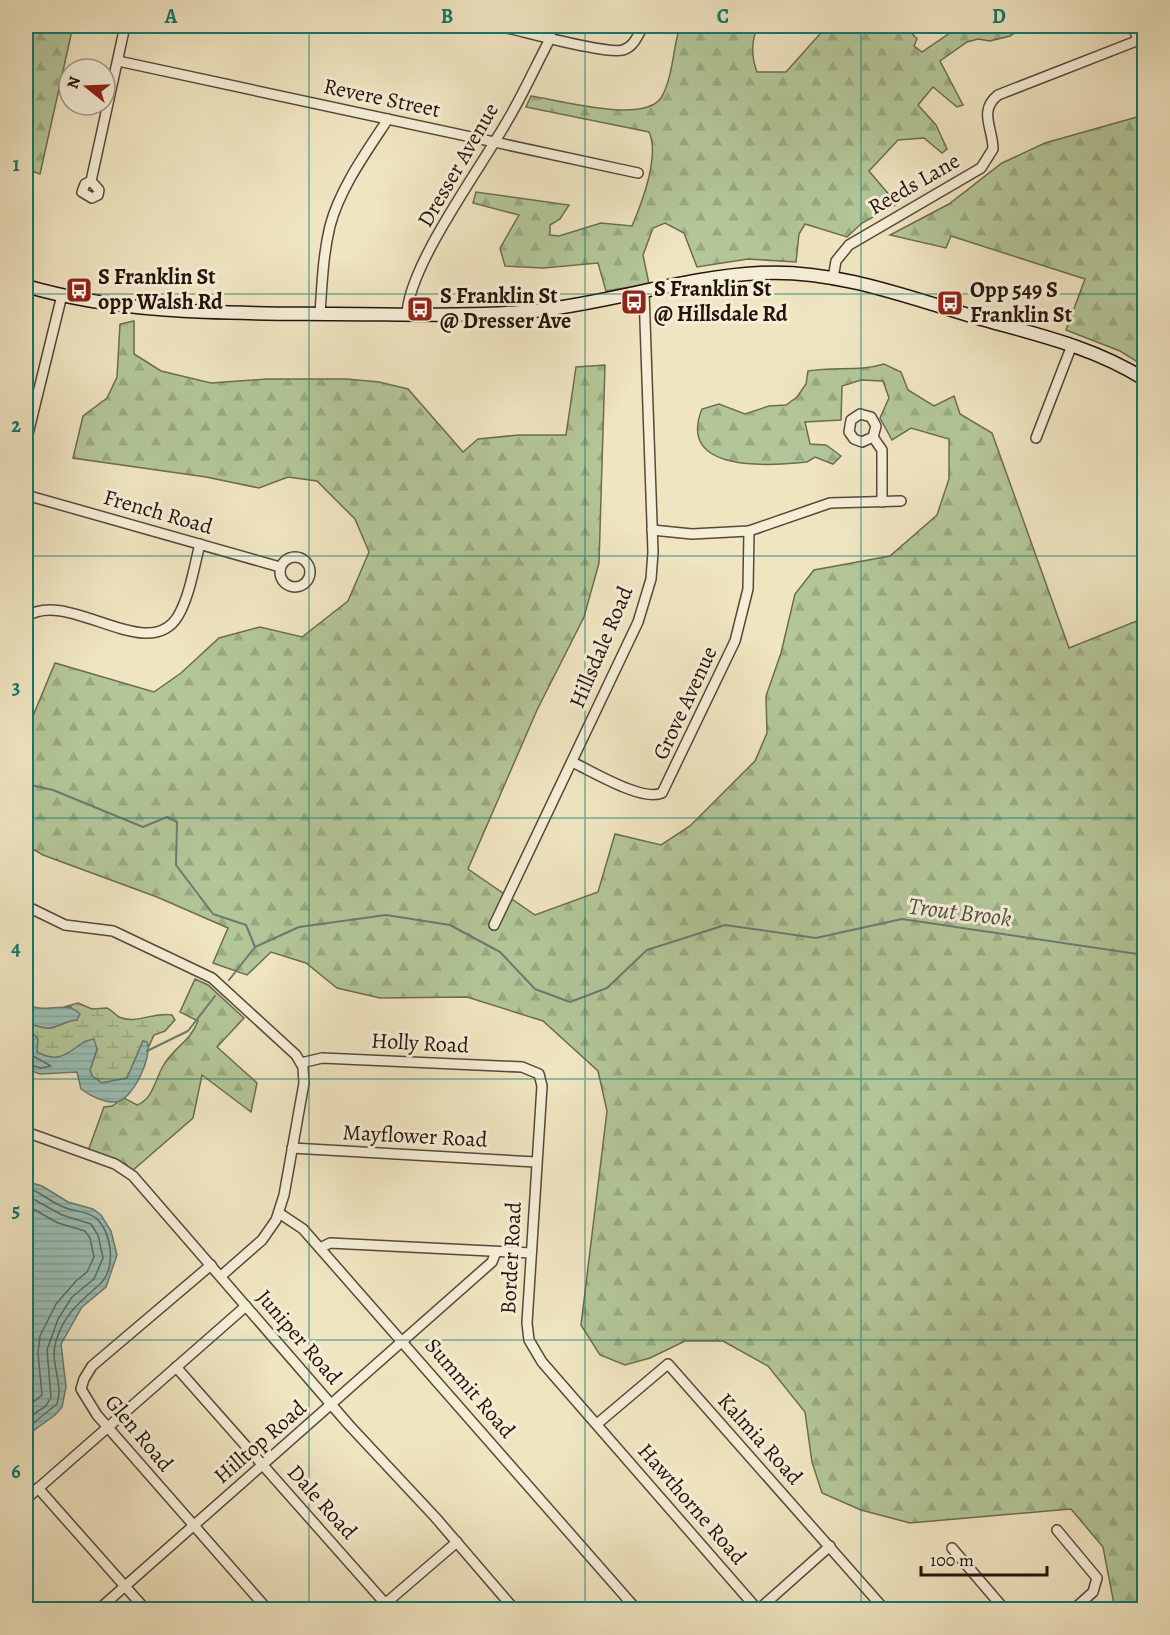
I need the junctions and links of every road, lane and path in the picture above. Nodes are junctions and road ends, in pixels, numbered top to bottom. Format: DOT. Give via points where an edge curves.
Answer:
graph roads {
  1 [pos="125,26"];
  2 [pos="498,26"];
  3 [pos="643,26"];
  4 [pos="1133,26"];
  5 [pos="551,37"];
  6 [pos="1142,39"];
  7 [pos="118,61"];
  8 [pos="388,119"];
  9 [pos="495,142"];
  10 [pos="638,173"];
  11 [pos="91,181"];
  12 [pos="833,278"];
  13 [pos="26,286"];
  14 [pos="645,292"];
  15 [pos="62,296"];
  16 [pos="320,314"];
  17 [pos="407,314"];
  18 [pos="1072,345"];
  19 [pos="1144,379"];
  20 [pos="873,437"];
  21 [pos="1035,438"];
  22 [pos="26,442"];
  23 [pos="26,495"];
  24 [pos="901,501"];
  25 [pos="882,502"];
  26 [pos="652,531"];
  27 [pos="749,531"];
  28 [pos="200,544"];
  29 [pos="280,567"];
  30 [pos="26,617"];
  31 [pos="572,762"];
  32 [pos="26,906"];
  33 [pos="494,925"];
  34 [pos="302,1063"];
  35 [pos="537,1072"];
  36 [pos="26,1132"];
  37 [pos="292,1148"];
  38 [pos="536,1162"];
  39 [pos="279,1213"];
  40 [pos="320,1248"];
  41 [pos="496,1252"];
  42 [pos="531,1253"];
  43 [pos="211,1265"];
  44 [pos="221,1276"];
  45 [pos="246,1306"];
  46 [pos="403,1341"];
  47 [pos="176,1367"];
  48 [pos="332,1405"];
  49 [pos="597,1424"];
  50 [pos="107,1427"];
  51 [pos="263,1466"];
  52 [pos="38,1488"];
  53 [pos="26,1499"];
  54 [pos="193,1526"];
  55 [pos="1057,1530"];
  56 [pos="457,1542"];
  57 [pos="830,1546"];
  58 [pos="952,1548"];
  59 [pos="125,1586"];
  60 [pos="388,1607"];
  61 [pos="758,1609"];
  62 [pos="98,1610"];
  63 [pos="146,1610"];
  64 [pos="268,1610"];
  65 [pos="515,1610"];
  66 [pos="637,1610"];
  67 [pos="885,1610"];
  68 [pos="1005,1610"];
  69 [pos="1073,1610"];
  1 -- 7 [label="street"];
  2 -- 5 [label="street"];
  3 -- 5 [label="street" via="633,45 622,51 586,47"];
  4 -- 6 [label="street"];
  5 -- 9 [label="street, Dresser Avenue"];
  6 -- 12 [label="street, Reeds Lane" via="990,101 987,110 993,149 981,168 849,244 838,256"];
  7 -- 8 [label="street, Revere Street"];
  7 -- 11 [label="street"];
  8 -- 9 [label="street, Revere Street"];
  8 -- 16 [label="street" via="348,185 331,224"];
  9 -- 10 [label="street, Revere Street"];
  9 -- 17 [label="street, Dresser Avenue" via="417,276"];
  12 -- 14 [label="main road" via="750,274"];
  12 -- 18 [label="main road"];
  13 -- 15 [label="main road"];
  14 -- 17 [label="main road" via="523,312"];
  14 -- 26 [label="street, Hillsdale Road"];
  15 -- 16 [label="main road" via="131,307"];
  15 -- 22 [label="street"];
  16 -- 17 [label="main road"];
  18 -- 19 [label="main road" via="1112,360"];
  18 -- 21 [label="street"];
  20 -- 25 [label="street" via="882,450"];
  23 -- 28 [label="street, French Road"];
  24 -- 25 [label="street"];
  25 -- 27 [label="street" via="830,503"];
  26 -- 27 [label="street"];
  26 -- 31 [label="street, Hillsdale Road" via="651,579 643,608"];
  27 -- 31 [label="street, Grove Avenue" via="748,589 735,641 662,793 638,793"];
  28 -- 29 [label="street, French Road"];
  28 -- 30 [label="street" via="182,608 162,630 141,633 51,610"];
  31 -- 33 [label="street, Hillsdale Road"];
  32 -- 34 [label="street" via="65,925 108,929 207,975"];
  34 -- 35 [label="street, Holly Road" via="322,1058 522,1067"];
  34 -- 37 [label="street" via="304,1077"];
  35 -- 38 [label="street, Border Road" via="542,1086"];
  36 -- 43 [label="street, Juniper Road" via="125,1169"];
  37 -- 38 [label="street, Mayflower Road"];
  37 -- 39 [label="street"];
  38 -- 42 [label="street, Border Road"];
  39 -- 40 [label="street, Summit Road" via="298,1224"];
  39 -- 44 [label="street" via="266,1235"];
  40 -- 41 [label="street" via="330,1243"];
  40 -- 46 [label="street, Summit Road"];
  41 -- 42 [label="street"];
  41 -- 46 [label="street, Hilltop Road" via="492,1262"];
  42 -- 49 [label="street, Border Road" via="529,1340 539,1358"];
  43 -- 44 [label="street, Juniper Road"];
  43 -- 50 [label="street, Glen Road" via="86,1375 82,1393"];
  44 -- 45 [label="street, Juniper Road"];
  45 -- 47 [label="street"];
  45 -- 48 [label="street, Juniper Road"];
  46 -- 48 [label="street, Hilltop Road"];
  46 -- 66 [label="street, Summit Road"];
  47 -- 50 [label="street"];
  47 -- 51 [label="street, Dale Road"];
  48 -- 51 [label="street, Hilltop Road"];
  48 -- 56 [label="street, Juniper Road"];
  49 -- 57 [label="street, Kalmia Road" via="668,1365"];
  49 -- 61 [label="street, Hawthorne Road"];
  50 -- 52 [label="street"];
  50 -- 54 [label="street, Glen Road"];
  51 -- 54 [label="street, Hilltop Road"];
  51 -- 60 [label="street, Dale Road"];
  52 -- 53 [label="street"];
  52 -- 59 [label="street"];
  54 -- 59 [label="street, Hilltop Road"];
  54 -- 64 [label="street, Glen Road"];
  55 -- 69 [label="street" via="1093,1570 1097,1582 1093,1592"];
  56 -- 60 [label="street"];
  56 -- 65 [label="street, Juniper Road"];
  57 -- 61 [label="street"];
  57 -- 67 [label="street, Kalmia Road"];
  58 -- 68 [label="street"];
  59 -- 62 [label="street, Hilltop Road"];
  59 -- 63 [label="street"];
}
